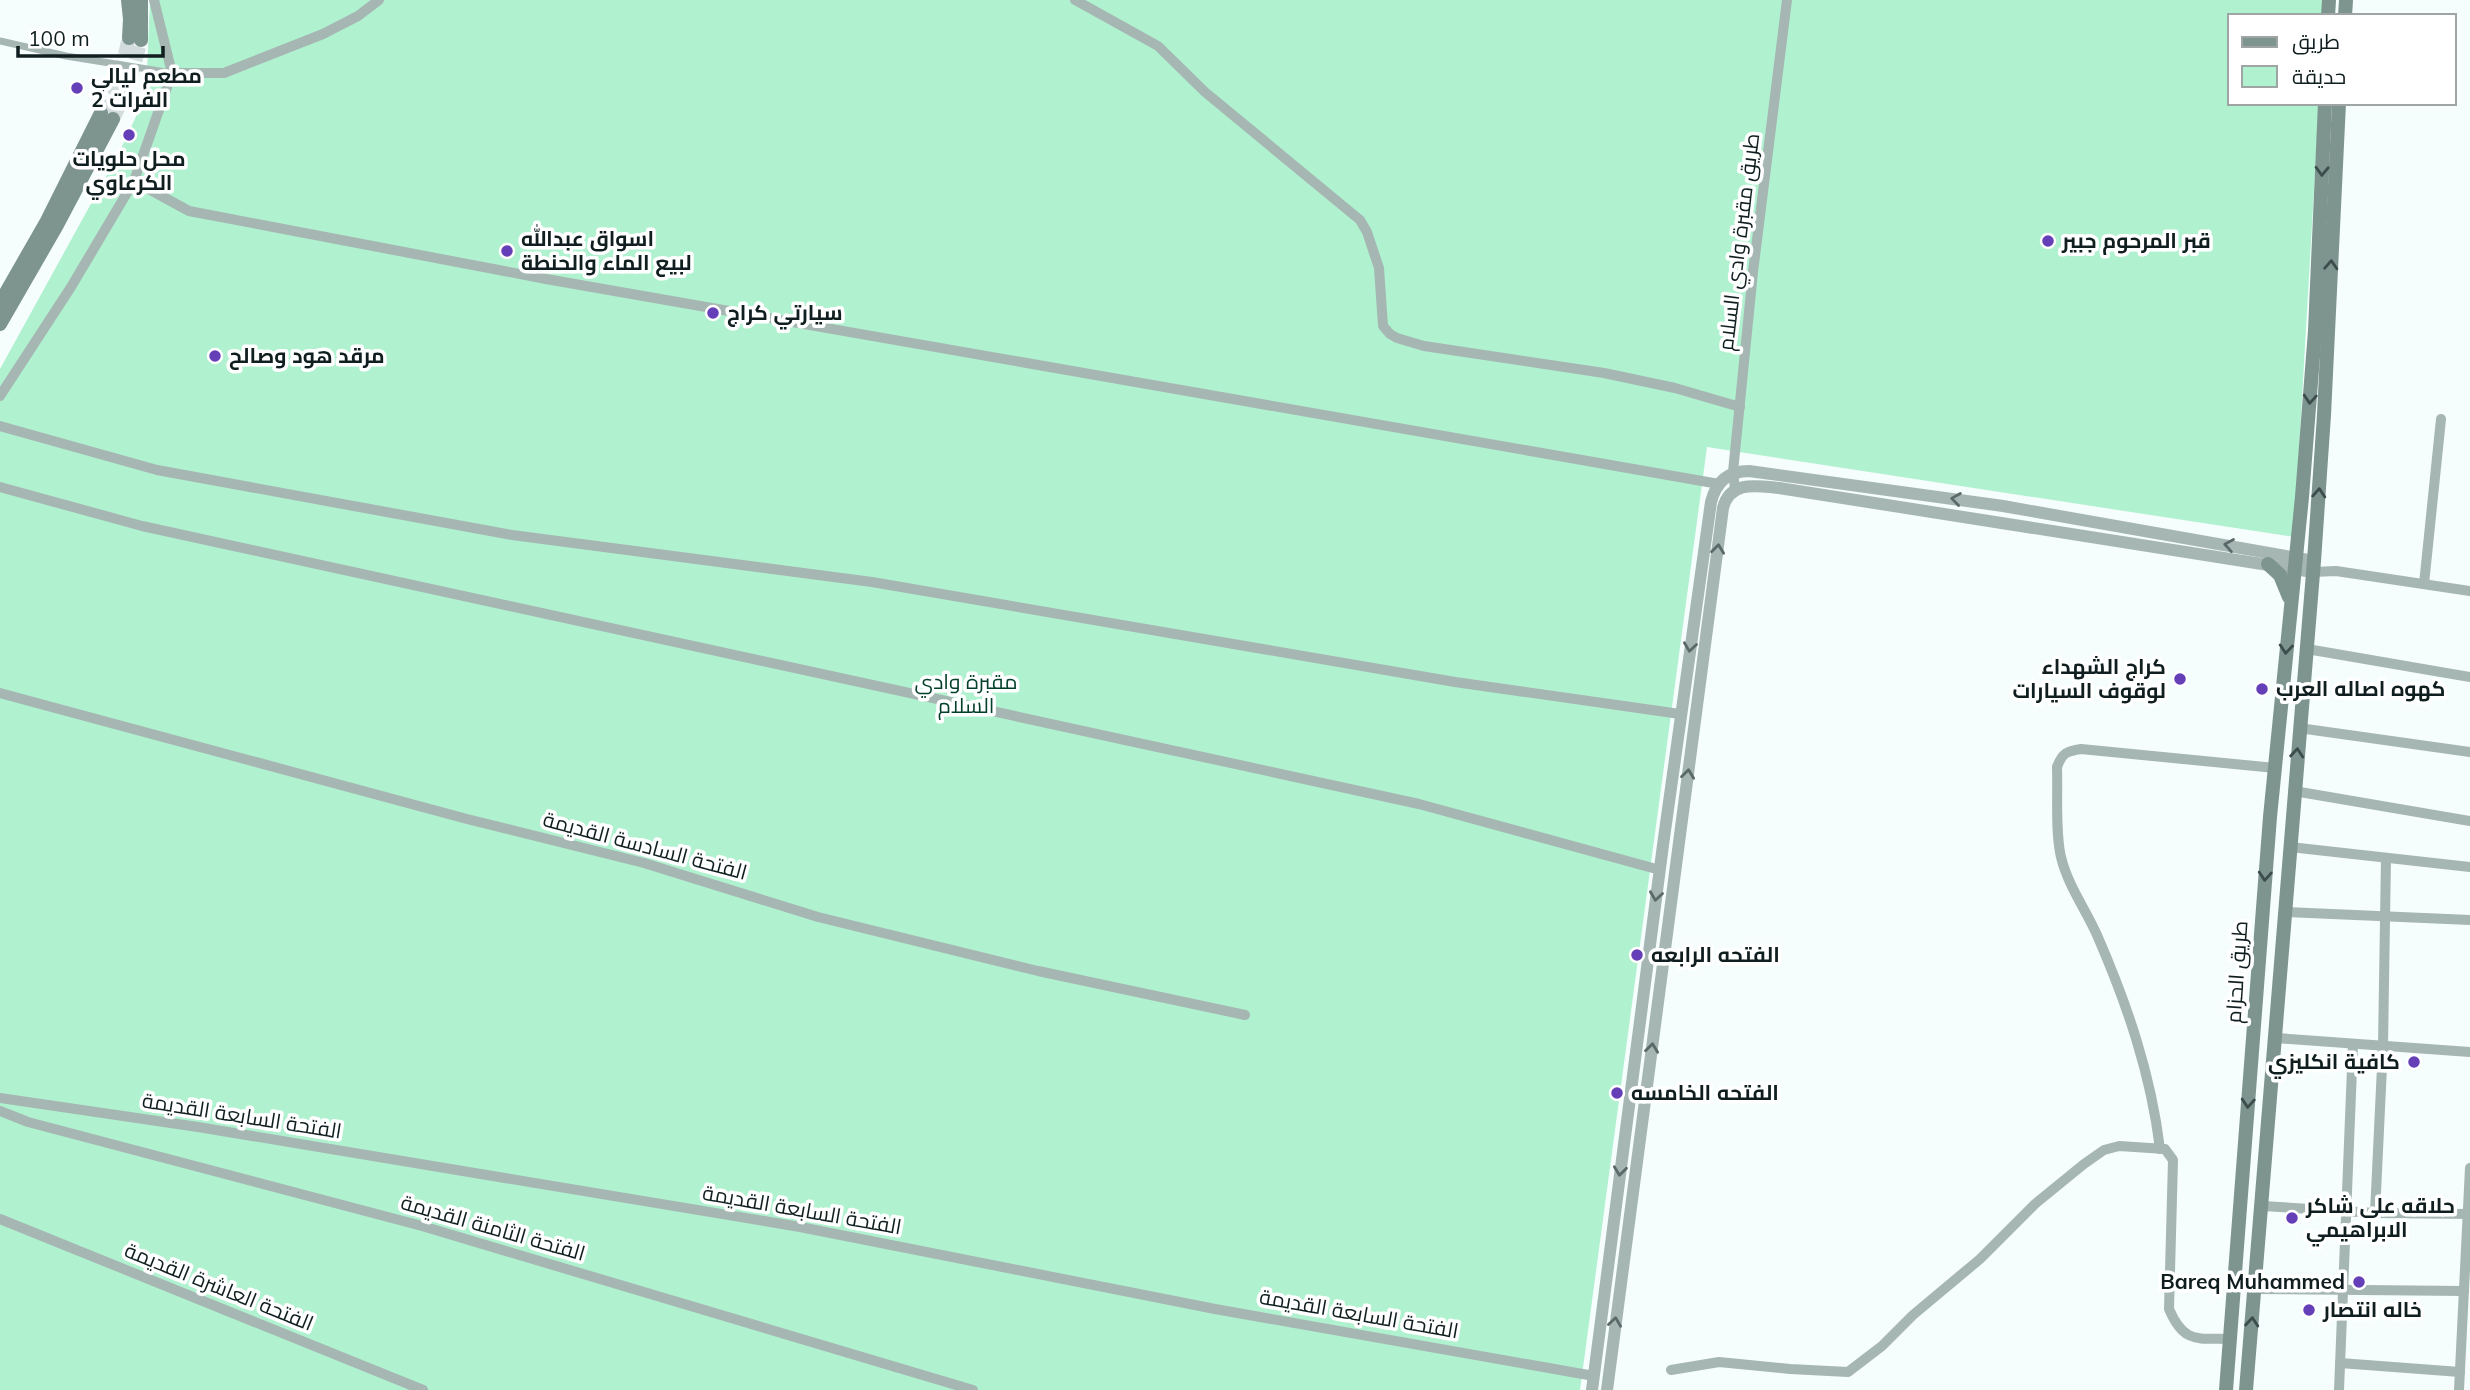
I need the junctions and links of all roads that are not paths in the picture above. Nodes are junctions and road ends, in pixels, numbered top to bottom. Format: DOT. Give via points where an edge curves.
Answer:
graph roads {
  1 [pos="128,0"];
  2 [pos="141,0"];
  3 [pos="154,0"];
  4 [pos="379,0"];
  5 [pos="1075,0"];
  6 [pos="1787,0"];
  7 [pos="0,41"];
  8 [pos="172,72"];
  9 [pos="2325,105"];
  10 [pos="2339,105"];
  11 [pos="134,181"];
  12 [pos="0,303"];
  13 [pos="0,324"];
  14 [pos="0,396"];
  15 [pos="1740,407"];
  16 [pos="2441,419"];
  17 [pos="0,426"];
  18 [pos="1733,472"];
  19 [pos="1719,484"];
  20 [pos="0,487"];
  21 [pos="1734,490"];
  22 [pos="1982,503"];
  23 [pos="2003,506"];
  24 [pos="1980,518"];
  25 [pos="2000,521"];
  26 [pos="2296,563"];
  27 [pos="2268,564"];
  28 [pos="2314,566"];
  29 [pos="2424,584"];
  30 [pos="2470,591"];
  31 [pos="2291,602"];
  32 [pos="2306,649"];
  33 [pos="2470,677"];
  34 [pos="0,693"];
  35 [pos="1680,714"];
  36 [pos="2299,728"];
  37 [pos="2470,752"];
  38 [pos="2275,768"];
  39 [pos="2294,791"];
  40 [pos="1668,808"];
  41 [pos="1683,813"];
  42 [pos="2470,821"];
  43 [pos="1662,845"];
  44 [pos="1678,846"];
  45 [pos="2290,847"];
  46 [pos="2386,858"];
  47 [pos="2470,867"];
  48 [pos="1660,870"];
  49 [pos="2286,912"];
  50 [pos="2385,916"];
  51 [pos="2470,920"];
  52 [pos="2258,970"];
  53 [pos="2281,976"];
  54 [pos="2278,1012"];
  55 [pos="1245,1015"];
  56 [pos="2254,1015"];
  57 [pos="2276,1038"];
  58 [pos="2353,1044"];
  59 [pos="2383,1046"];
  60 [pos="2470,1052"];
  61 [pos="0,1098"];
  62 [pos="1629,1105"];
  63 [pos="1644,1108"];
  64 [pos="0,1111"];
  65 [pos="1640,1137"];
  66 [pos="1624,1138"];
  67 [pos="2160,1149"];
  68 [pos="2470,1168"];
  69 [pos="2263,1206"];
  70 [pos="2346,1211"];
  71 [pos="2375,1213"];
  72 [pos="2469,1214"];
  73 [pos="0,1219"];
  74 [pos="2468,1270"];
  75 [pos="2235,1282"];
  76 [pos="2256,1287"];
  77 [pos="2343,1290"];
  78 [pos="2464,1291"];
  79 [pos="2466,1328"];
  80 [pos="2230,1347"];
  81 [pos="2249,1353"];
  82 [pos="2340,1363"];
  83 [pos="1671,1370"];
  84 [pos="1594,1376"];
  85 [pos="2462,1381"];
  86 [pos="423,1390"];
  87 [pos="972,1390"];
  88 [pos="1592,1390"];
  89 [pos="1606,1390"];
  90 [pos="2226,1390"];
  91 [pos="2246,1390"];
  92 [pos="2339,1390"];
  1 -- 2 [label="main road" via="135,39"];
  3 -- 8 [label="street"];
  4 -- 8 [label="street" via="323,34 224,73"];
  5 -- 15 [label="street" via="1158,46 1205,92 1360,220 1379,268 1383,326 1390,334 1424,346 1639,380"];
  6 -- 15 [label="street, طريق مقبرة وادي السلام"];
  7 -- 8 [label="street"];
  8 -- 11 [label="street"];
  9 -- 26 [label="main road, طريق الحزام, one-way" via="2314,343"];
  28 -- 10 [label="main road, طريق الحزام, one-way"];
  11 -- 14 [label="street"];
  11 -- 19 [label="street" via="189,211 560,281"];
  12 -- 13 [label="main road" via="107,116 57,225"];
  15 -- 18 [label="street, طريق مقبرة وادي السلام"];
  16 -- 29 [label="street"];
  17 -- 35 [label="street" via="157,470 512,535 873,582 1455,682"];
  18 -- 19 [label="street"];
  18 -- 21 [label="street, طريق مقبرة وادي السلام"];
  22 -- 18 [label="street, one-way"];
  19 -- 21 [label="street"];
  19 -- 35 [label="street, one-way" via="1711,502"];
  20 -- 48 [label="street" via="142,526 1419,804"];
  21 -- 24 [label="street" via="1779,488"];
  41 -- 21 [label="street, one-way" via="1724,501"];
  22 -- 23 [label="street"];
  22 -- 24 [label="street"];
  23 -- 25 [label="street"];
  26 -- 23 [label="street, one-way"];
  24 -- 25 [label="street"];
  25 -- 27 [label="street"];
  26 -- 27 [label="street"];
  26 -- 28 [label="street"];
  26 -- 31 [label="main road, طريق الحزام"];
  27 -- 31 [label="main road" via="2280,575"];
  28 -- 29 [label="street"];
  28 -- 32 [label="main road, طريق الحزام"];
  29 -- 30 [label="street"];
  31 -- 38 [label="main road, طريق الحزام, one-way"];
  32 -- 33 [label="street"];
  32 -- 36 [label="main road, طريق الحزام"];
  34 -- 55 [label="street, الفتحة السادسة القديمة" via="644,863 818,917"];
  35 -- 40 [label="street"];
  36 -- 37 [label="street"];
  39 -- 36 [label="main road, طريق الحزام, one-way"];
  38 -- 52 [label="main road, طريق الحزام, one-way"];
  38 -- 67 [label="street" via="2081,749 2062,755 2057,767 2060,855 2109,964 2142,1054"];
  39 -- 42 [label="street"];
  39 -- 45 [label="main road, طريق الحزام"];
  40 -- 41 [label="street" via="1674,814"];
  40 -- 43 [label="street"];
  41 -- 44 [label="street"];
  43 -- 44 [label="street"];
  43 -- 48 [label="street"];
  63 -- 44 [label="street, one-way"];
  45 -- 46 [label="street"];
  45 -- 49 [label="main road, طريق الحزام"];
  46 -- 47 [label="street"];
  46 -- 50 [label="street"];
  48 -- 62 [label="street, one-way"];
  49 -- 50 [label="street"];
  49 -- 53 [label="main road, طريق الحزام"];
  50 -- 51 [label="street"];
  50 -- 59 [label="street"];
  52 -- 53 [label="main road" via="2267,982"];
  52 -- 56 [label="main road, طريق الحزام"];
  53 -- 54 [label="main road, طريق الحزام"];
  54 -- 56 [label="main road" via="2265,1004"];
  54 -- 57 [label="main road, طريق الحزام"];
  56 -- 75 [label="main road, طريق الحزام, one-way"];
  57 -- 58 [label="street"];
  57 -- 69 [label="main road, طريق الحزام"];
  58 -- 59 [label="street"];
  58 -- 70 [label="street"];
  59 -- 60 [label="street"];
  59 -- 71 [label="street"];
  61 -- 84 [label="street, الفتحة السابعة القديمة" via="800,1227 1215,1309"];
  62 -- 63 [label="street"];
  62 -- 66 [label="street"];
  63 -- 65 [label="street"];
  64 -- 87 [label="street, الفتحة الثامنة القديمة" via="422,1226"];
  65 -- 66 [label="street" via="1630,1134"];
  89 -- 65 [label="street, one-way"];
  66 -- 84 [label="street, one-way"];
  67 -- 80 [label="street" via="2172,1160 2174,1175 2169,1309 2176,1325 2190,1338"];
  67 -- 83 [label="street" via="2119,1146 2084,1164 1848,1372 1719,1362"];
  68 -- 72 [label="street"];
  69 -- 70 [label="street"];
  69 -- 76 [label="main road, طريق الحزام"];
  70 -- 71 [label="street"];
  70 -- 77 [label="street"];
  71 -- 72 [label="street"];
  72 -- 74 [label="street"];
  73 -- 86 [label="street, الفتحة العاشرة القديمة"];
  74 -- 78 [label="street"];
  75 -- 76 [label="main road" via="2245,1290"];
  75 -- 80 [label="main road, طريق الحزام"];
  76 -- 77 [label="street"];
  81 -- 76 [label="main road, طريق الحزام, one-way"];
  77 -- 78 [label="street"];
  77 -- 82 [label="street"];
  78 -- 79 [label="street"];
  79 -- 85 [label="street"];
  80 -- 81 [label="main road"];
  80 -- 90 [label="main road, طريق الحزام"];
  81 -- 91 [label="main road, طريق الحزام"];
  82 -- 85 [label="street"];
  82 -- 92 [label="street"];
  84 -- 88 [label="street"];
}
